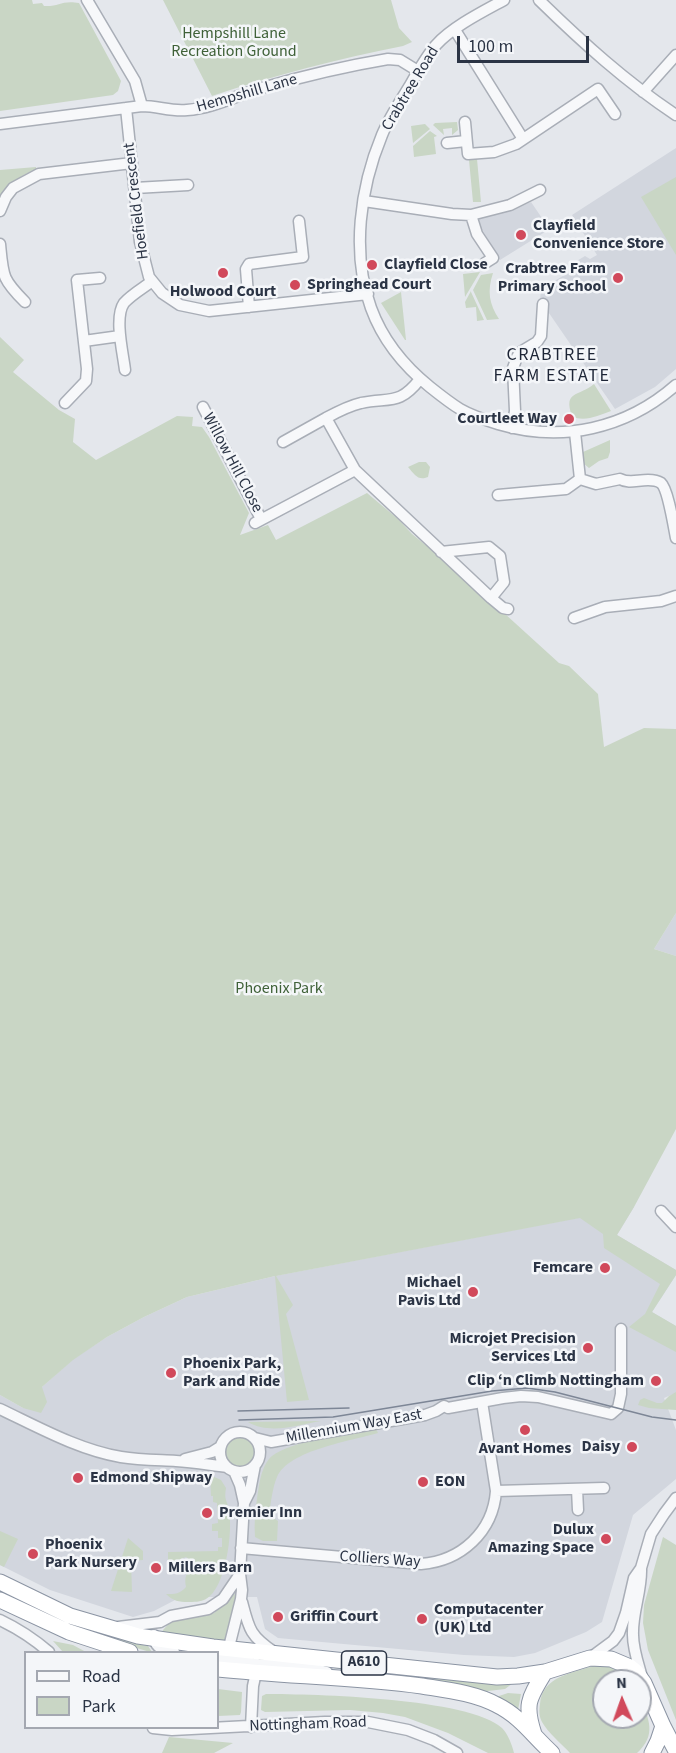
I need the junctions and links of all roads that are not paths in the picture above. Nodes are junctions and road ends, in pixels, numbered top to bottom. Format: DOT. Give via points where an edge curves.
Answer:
graph roads {
  1 [pos="87,0"];
  2 [pos="504,0"];
  3 [pos="539,0"];
  4 [pos="455,30"];
  5 [pos="676,55"];
  6 [pos="418,71"];
  7 [pos="644,92"];
  8 [pos="142,106"];
  9 [pos="126,108"];
  10 [pos="615,114"];
  11 [pos="676,115"];
  12 [pos="465,122"];
  13 [pos="0,124"];
  14 [pos="523,139"];
  15 [pos="466,141"];
  16 [pos="447,143"];
  17 [pos="132,163"];
  18 [pos="188,184"];
  19 [pos="135,188"];
  20 [pos="540,190"];
  21 [pos="364,201"];
  22 [pos="0,211"];
  23 [pos="471,215"];
  24 [pos="299,221"];
  25 [pos="0,244"];
  26 [pos="485,263"];
  27 [pos="100,278"];
  28 [pos="152,282"];
  29 [pos="368,294"];
  30 [pos="25,302"];
  31 [pos="543,304"];
  32 [pos="249,307"];
  33 [pos="120,336"];
  34 [pos="84,341"];
  35 [pos="125,370"];
  36 [pos="420,379"];
  37 [pos="676,385"];
  38 [pos="65,403"];
  39 [pos="203,415"];
  40 [pos="326,418"];
  41 [pos="512,428"];
  42 [pos="575,432"];
  43 [pos="284,442"];
  44 [pos="355,470"];
  45 [pos="580,479"];
  46 [pos="498,495"];
  47 [pos="676,538"];
  48 [pos="441,552"];
  49 [pos="676,596"];
  50 [pos="491,598"];
  51 [pos="508,609"];
  52 [pos="574,618"];
  53 [pos="661,1211"];
  54 [pos="676,1227"];
  55 [pos="621,1329"];
  56 [pos="482,1402"];
  57 [pos="0,1409"];
  58 [pos="255,1438"];
  59 [pos="220,1447"];
  60 [pos="178,1461"];
  61 [pos="255,1465"];
  62 [pos="230,1469"];
  63 [pos="604,1488"];
  64 [pos="577,1489"];
  65 [pos="496,1491"];
  66 [pos="676,1498"];
  67 [pos="244,1503"];
  68 [pos="578,1510"];
  69 [pos="241,1548"];
  70 [pos="641,1568"];
  71 [pos="240,1575"];
  72 [pos="0,1582"];
  73 [pos="241,1599"];
  74 [pos="0,1600"];
  75 [pos="0,1620"];
  76 [pos="160,1622"];
  77 [pos="108,1628"];
  78 [pos="154,1639"];
  79 [pos="47,1651"];
  80 [pos="124,1651"];
  81 [pos="167,1651"];
  82 [pos="191,1651"];
  83 [pos="590,1658"];
  84 [pos="264,1660"];
  85 [pos="222,1661"];
  86 [pos="632,1669"];
  87 [pos="640,1669"];
  88 [pos="545,1672"];
  89 [pos="652,1701"];
  90 [pos="663,1726"];
  91 [pos="251,1727"];
  92 [pos="219,1728"];
  93 [pos="162,1729"];
  94 [pos="198,1729"];
  95 [pos="534,1734"];
  96 [pos="676,1751"];
  97 [pos="457,1753"];
  98 [pos="552,1753"];
  99 [pos="652,1753"];
  1 -- 8 [label="street" via="135,81"];
  2 -- 4 [label="street, Crabtree Road"];
  3 -- 7 [label="street" via="596,54"];
  4 -- 6 [label="street, Crabtree Road" via="436,45"];
  4 -- 14 [label="street"];
  5 -- 7 [label="street"];
  6 -- 8 [label="street, Hempshill Lane" via="400,60 388,59 280,83 212,106 172,110"];
  6 -- 21 [label="street, Crabtree Road" via="382,135"];
  7 -- 11 [label="street"];
  8 -- 9 [label="street, Hempshill Lane"];
  9 -- 13 [label="street, Hempshill Lane"];
  9 -- 17 [label="street, Hoefield Crescent"];
  10 -- 14 [label="street" via="598,90"];
  12 -- 15 [label="street"];
  14 -- 15 [label="street" via="503,149 468,154"];
  15 -- 16 [label="street"];
  17 -- 19 [label="street, Hoefield Crescent"];
  17 -- 22 [label="street" via="39,174 13,188"];
  18 -- 19 [label="street"];
  19 -- 28 [label="street, Hoefield Crescent" via="140,242"];
  20 -- 23 [label="street" via="510,205"];
  21 -- 23 [label="street"];
  21 -- 29 [label="street, Crabtree Road" via="360,249"];
  23 -- 26 [label="street" via="477,234 493,258"];
  24 -- 32 [label="street" via="303,257 249,264 246,269"];
  25 -- 30 [label="street" via="6,282"];
  27 -- 34 [label="street" via="77,280"];
  28 -- 32 [label="street, Hoefield Crescent" via="180,305 195,309"];
  28 -- 33 [label="street" via="124,303"];
  29 -- 32 [label="street, Hoefield Crescent"];
  29 -- 36 [label="street, Crabtree Road" via="370,307 386,338"];
  31 -- 41 [label="street" via="541,336 522,351 513,368"];
  33 -- 34 [label="street"];
  33 -- 35 [label="street"];
  34 -- 38 [label="street" via="86,381"];
  36 -- 40 [label="street" via="401,397 360,403"];
  36 -- 41 [label="street, Crabtree Road" via="461,409"];
  37 -- 42 [label="street, Crabtree Road" via="621,419"];
  39 -- 44 [label="street, Willow Hill Close" via="258,521"];
  40 -- 43 [label="street"];
  40 -- 44 [label="street"];
  41 -- 42 [label="street, Crabtree Road"];
  42 -- 45 [label="street"];
  44 -- 48 [label="street"];
  45 -- 46 [label="street" via="567,489"];
  45 -- 47 [label="street" via="596,484 620,479 663,484"];
  48 -- 50 [label="street"];
  48 -- 50 [label="street" via="489,547 500,556 504,582"];
  49 -- 52 [label="street" via="604,607"];
  50 -- 51 [label="street"];
  53 -- 54 [label="street"];
  55 -- 56 [label="street, Millennium Way East" via="621,1394 618,1408 611,1414 538,1396"];
  56 -- 58 [label="street, Millennium Way East" via="444,1406 425,1415 306,1437 271,1442"];
  56 -- 65 [label="street, Colliers Way"];
  57 -- 60 [label="street" via="88,1448 141,1460"];
  58 -- 59 [label="street" via="245,1432 233,1433"];
  58 -- 61 [label="street" via="261,1452"];
  59 -- 60 [label="street"];
  59 -- 62 [label="street" via="221,1458"];
  60 -- 62 [label="street"];
  61 -- 62 [label="street" via="245,1472"];
  61 -- 67 [label="street"];
  62 -- 67 [label="street" via="240,1485"];
  63 -- 64 [label="street"];
  64 -- 65 [label="street"];
  64 -- 68 [label="street"];
  65 -- 69 [label="street, Colliers Way" via="492,1512 478,1537 451,1558 434,1563"];
  66 -- 70 [label="street" via="651,1534"];
  67 -- 69 [label="street"];
  69 -- 71 [label="street"];
  70 -- 83 [label="street" via="634,1578 619,1633"];
  70 -- 87 [label="street" via="633,1635"];
  71 -- 73 [label="street"];
  71 -- 76 [label="street" via="223,1599 208,1609"];
  72 -- 77 [label="highway, A610" via="70,1616"];
  73 -- 84 [label="street" via="250,1631 264,1646"];
  73 -- 85 [label="street"];
  74 -- 80 [label="highway" via="69,1632"];
  75 -- 79 [label="street" via="18,1628"];
  76 -- 77 [label="street"];
  76 -- 78 [label="street"];
  77 -- 78 [label="highway, A610"];
  78 -- 81 [label="street" via="157,1646"];
  78 -- 82 [label="highway, A610"];
  83 -- 86 [label="highway, A610" via="611,1659"];
  83 -- 88 [label="highway, A610"];
  84 -- 85 [label="highway, A610"];
  84 -- 85 [label="highway, A610"];
  84 -- 88 [label="highway, A610" via="478,1676"];
  84 -- 91 [label="street" via="253,1690"];
  84 -- 95 [label="highway, A610" via="491,1701"];
  88 -- 95 [label="highway" via="529,1703"];
  89 -- 90 [label="highway, A610"];
  90 -- 96 [label="highway, A610"];
  90 -- 99 [label="highway"];
  91 -- 92 [label="street, Nottingham Road"];
  91 -- 97 [label="street, Nottingham Road" via="368,1722 408,1730"];
  93 -- 94 [label="street, Nottingham Road"];
  95 -- 98 [label="highway, A610"];
}
